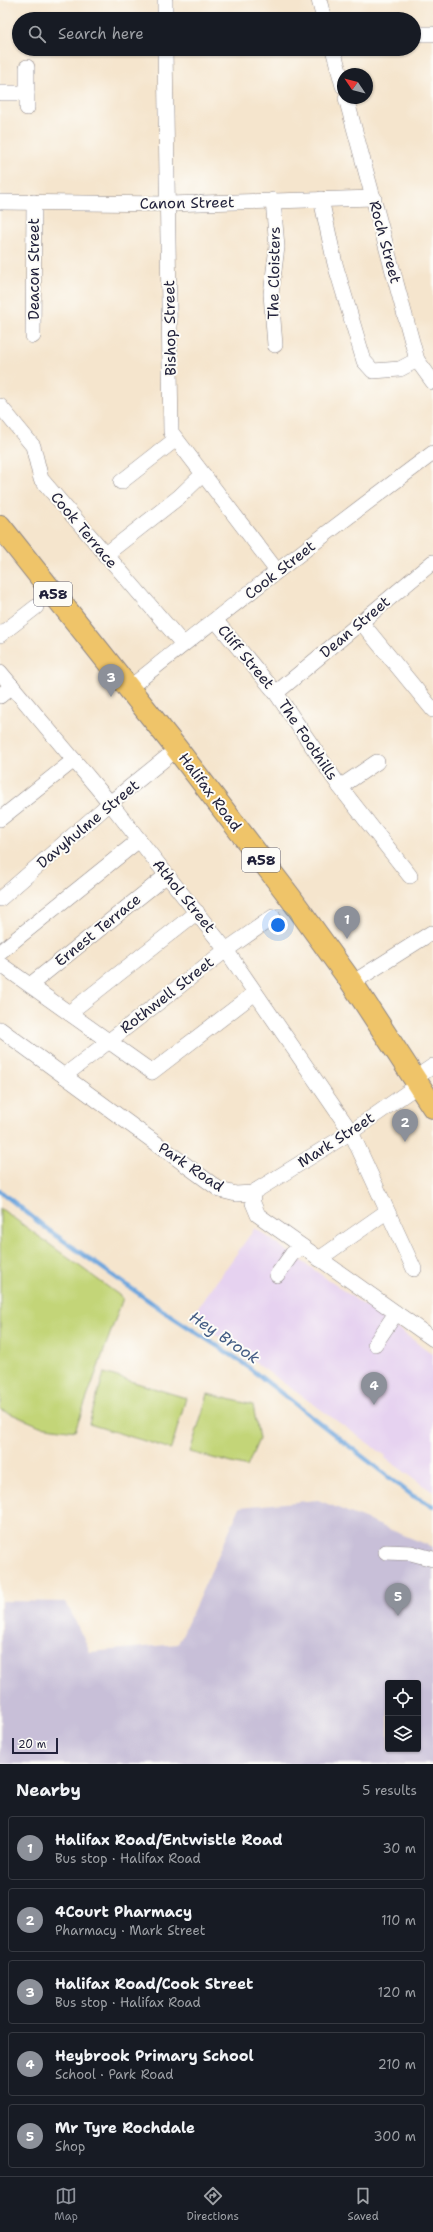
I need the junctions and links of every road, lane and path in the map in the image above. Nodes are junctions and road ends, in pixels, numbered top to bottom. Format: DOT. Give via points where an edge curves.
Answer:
graph roads {
  1 [pos="164,0"];
  2 [pos="319,0"];
  3 [pos="165,12"];
  4 [pos="322,12"];
  5 [pos="421,34"];
  6 [pos="433,34"];
  7 [pos="165,56"];
  8 [pos="335,56"];
  9 [pos="27,67"];
  10 [pos="338,68"];
  11 [pos="0,93"];
  12 [pos="348,104"];
  13 [pos="374,198"];
  14 [pos="321,199"];
  15 [pos="273,200"];
  16 [pos="0,202"];
  17 [pos="34,202"];
  18 [pos="168,204"];
  19 [pos="33,336"];
  20 [pos="275,346"];
  21 [pos="424,364"];
  22 [pos="433,382"];
  23 [pos="0,406"];
  24 [pos="176,438"];
  25 [pos="433,453"];
  26 [pos="203,474"];
  27 [pos="121,482"];
  28 [pos="0,526"];
  29 [pos="105,555"];
  30 [pos="433,562"];
  31 [pos="277,570"];
  32 [pos="36,607"];
  33 [pos="216,621"];
  34 [pos="361,622"];
  35 [pos="0,635"];
  36 [pos="184,644"];
  37 [pos="0,672"];
  38 [pos="12,686"];
  39 [pos="128,689"];
  40 [pos="276,693"];
  41 [pos="0,696"];
  42 [pos="433,710"];
  43 [pos="177,750"];
  44 [pos="74,760"];
  45 [pos="378,762"];
  46 [pos="340,787"];
  47 [pos="110,804"];
  48 [pos="0,819"];
  49 [pos="139,840"];
  50 [pos="167,875"];
  51 [pos="410,876"];
  52 [pos="0,899"];
  53 [pos="197,912"];
  54 [pos="273,916"];
  55 [pos="431,934"];
  56 [pos="226,950"];
  57 [pos="0,952"];
  58 [pos="0,964"];
  59 [pos="352,983"];
  60 [pos="30,985"];
  61 [pos="255,993"];
  62 [pos="69,1013"];
  63 [pos="0,1029"];
  64 [pos="108,1040"];
  65 [pos="433,1066"];
  66 [pos="64,1076"];
  67 [pos="416,1082"];
  68 [pos="433,1107"];
  69 [pos="351,1132"];
  70 [pos="252,1193"];
  71 [pos="386,1212"];
  72 [pos="302,1247"];
  73 [pos="319,1259"];
  74 [pos="414,1269"];
  75 [pos="278,1275"];
  76 [pos="396,1313"];
  77 [pos="433,1339"];
  78 [pos="375,1344"];
  79 [pos="386,1552"];
  80 [pos="433,1559"];
  1 -- 3 [label="street"];
  2 -- 4 [label="street"];
  5 -- 6 [label="street"];
  7 -- 18 [label="street, Bishop Street"];
  8 -- 10 [label="street"];
  9 -- 11 [label="street" via="27,100"];
  12 -- 13 [label="street, Roch Street"];
  13 -- 14 [label="street, Canon Street"];
  13 -- 21 [label="street, Roch Street"];
  14 -- 15 [label="street, Canon Street"];
  14 -- 21 [label="street" via="335,264 364,361 373,371"];
  15 -- 18 [label="street, Canon Street"];
  15 -- 20 [label="street, The Cloisters" via="277,247 271,294"];
  16 -- 17 [label="street, Canon Street"];
  17 -- 18 [label="street, Canon Street"];
  17 -- 19 [label="street, Deacon Street"];
  18 -- 24 [label="street, Bishop Street" via="171,432"];
  21 -- 22 [label="street, Roch Street"];
  23 -- 29 [label="street, Cook Terrace" via="32,446 41,479"];
  24 -- 26 [label="street, Bishop Street"];
  24 -- 27 [label="street"];
  25 -- 31 [label="street, Cook Street"];
  26 -- 29 [label="street" via="179,497"];
  26 -- 31 [label="street, Bishop Street"];
  28 -- 39 [label="highway, Halifax Road / A58"];
  29 -- 36 [label="street, Cook Terrace"];
  30 -- 34 [label="street, Dean Street"];
  31 -- 33 [label="street, Cook Street"];
  32 -- 35 [label="street"];
  33 -- 36 [label="street, Cook Street"];
  33 -- 40 [label="street, Cliff Street"];
  34 -- 40 [label="street, Dean Street"];
  34 -- 42 [label="street"];
  36 -- 39 [label="street, Cook Street"];
  37 -- 38 [label="street, Athol Street"];
  38 -- 41 [label="street"];
  38 -- 44 [label="street, Athol Street"];
  39 -- 43 [label="highway, Halifax Road / A58"];
  40 -- 46 [label="street, The Foothills"];
  43 -- 47 [label="street, Davyhulme Street"];
  43 -- 59 [label="highway, Halifax Road / A58" via="290,897"];
  44 -- 47 [label="street, Athol Street"];
  44 -- 48 [label="street"];
  45 -- 46 [label="street, The Foothills"];
  46 -- 51 [label="street, The Foothills"];
  47 -- 49 [label="street, Athol Street"];
  47 -- 52 [label="street, Davyhulme Street"];
  49 -- 50 [label="street, Athol Street"];
  49 -- 57 [label="street"];
  50 -- 53 [label="street, Athol Street"];
  50 -- 60 [label="street, Ernest Terrace"];
  53 -- 56 [label="street, Athol Street"];
  53 -- 62 [label="street"];
  54 -- 56 [label="street, Rothwell Street"];
  55 -- 59 [label="street"];
  56 -- 61 [label="street, Athol Street"];
  56 -- 64 [label="street, Rothwell Street"];
  58 -- 60 [label="street"];
  59 -- 67 [label="highway, Halifax Road / A58"];
  60 -- 62 [label="street"];
  61 -- 64 [label="street" via="152,1072"];
  61 -- 69 [label="street, Athol Street"];
  62 -- 64 [label="street"];
  63 -- 66 [label="street, Park Road"];
  64 -- 66 [label="street, Rothwell Street"];
  65 -- 67 [label="street, Mark Street"];
  66 -- 70 [label="street, Park Road" via="220,1190 236,1194"];
  67 -- 68 [label="highway, Halifax Road / A58"];
  67 -- 69 [label="street, Mark Street"];
  69 -- 70 [label="street, Mark Street"];
  69 -- 71 [label="street, Athol Street"];
  70 -- 72 [label="street" via="258,1215"];
  71 -- 73 [label="street"];
  71 -- 74 [label="street, Athol Street"];
  72 -- 73 [label="street"];
  72 -- 75 [label="street" via="292,1254"];
  73 -- 76 [label="street"];
  76 -- 77 [label="street"];
  76 -- 78 [label="street"];
  79 -- 80 [label="street"];
}
